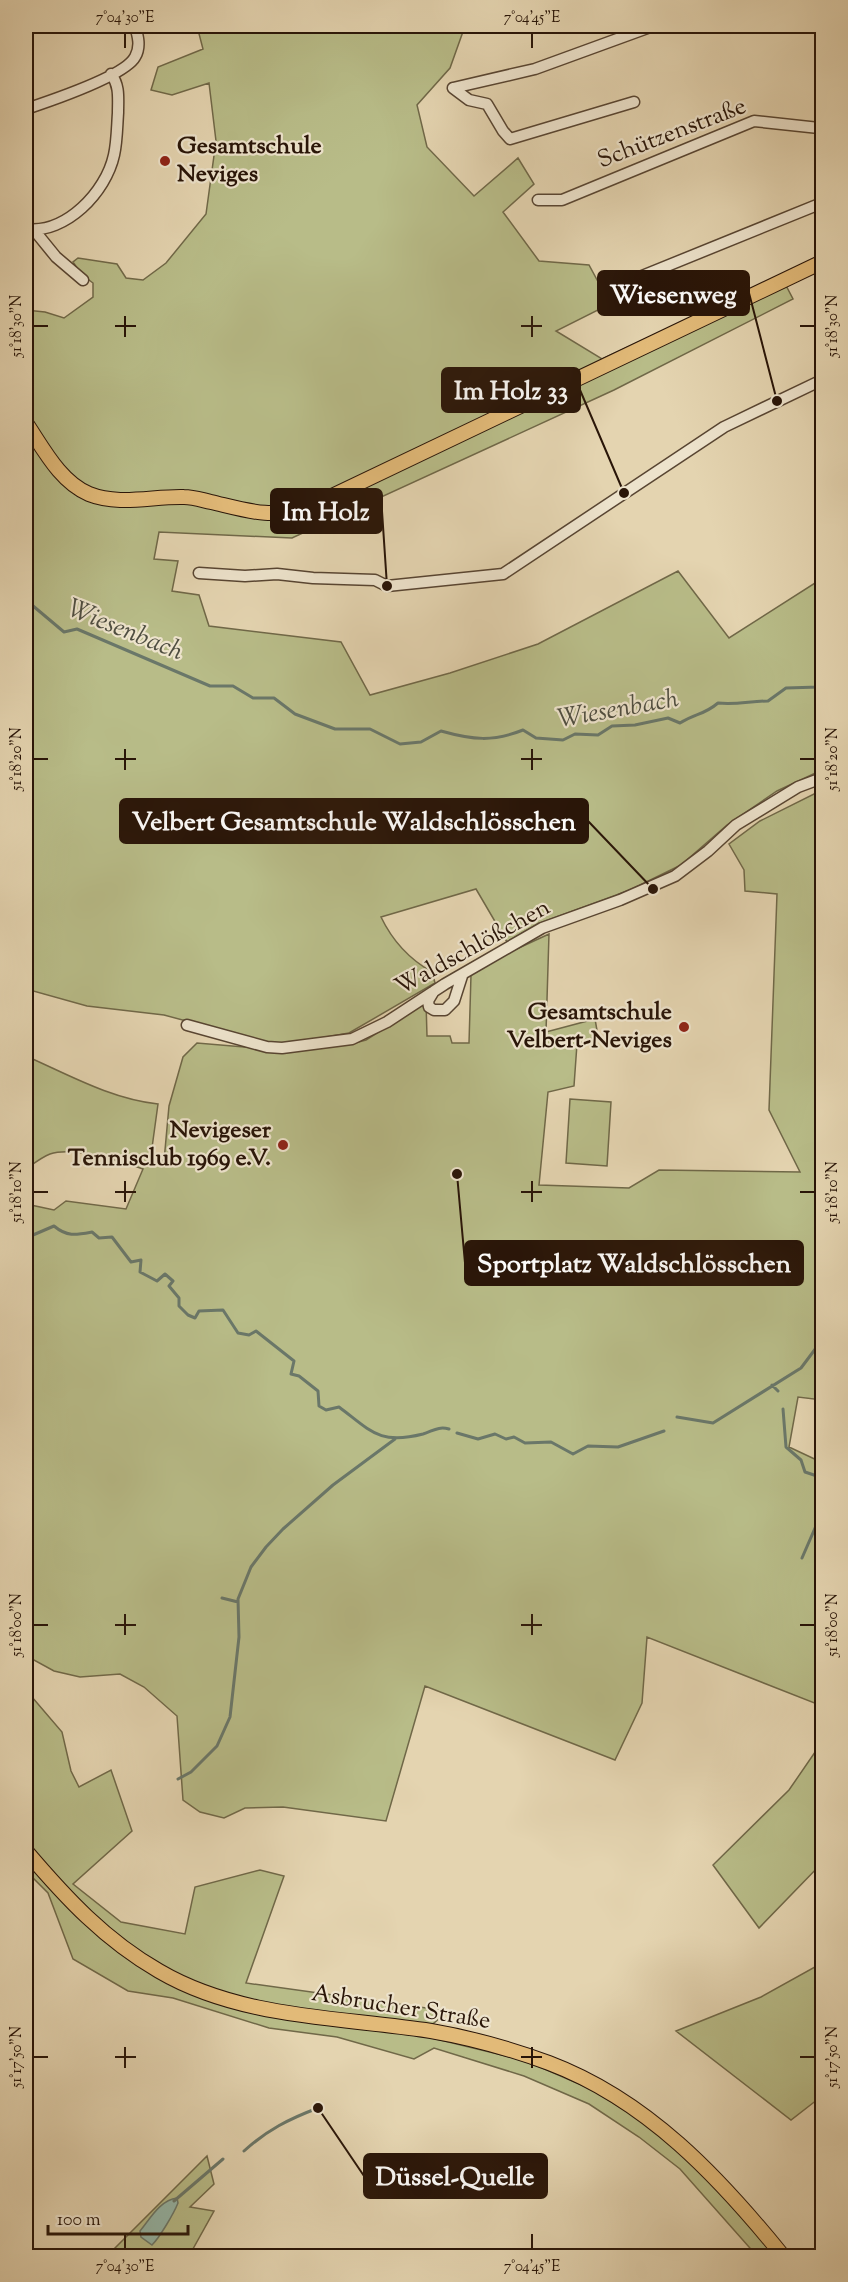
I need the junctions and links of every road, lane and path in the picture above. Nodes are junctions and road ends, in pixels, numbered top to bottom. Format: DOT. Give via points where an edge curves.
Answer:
graph roads {
  1 [pos="135,26"];
  2 [pos="653,26"];
  3 [pos="111,74"];
  4 [pos="634,102"];
  5 [pos="26,109"];
  6 [pos="822,131"];
  7 [pos="538,200"];
  8 [pos="822,203"];
  9 [pos="30,229"];
  10 [pos="822,262"];
  11 [pos="82,280"];
  12 [pos="620,285"];
  13 [pos="822,380"];
  14 [pos="26,423"];
  15 [pos="199,573"];
  16 [pos="822,778"];
  17 [pos="462,976"];
  18 [pos="434,991"];
  19 [pos="187,1025"];
  20 [pos="26,1851"];
  21 [pos="783,2256"];
  1 -- 3 [label="street" via="139,44 135,57 131,64"];
  2 -- 4 [label="street" via="535,69 453,88 469,100 487,104 510,139"];
  3 -- 5 [label="street"];
  3 -- 9 [label="street" via="118,83 117,127 114,155 106,176 79,210 62,221"];
  6 -- 7 [label="street, Schützenstraße" via="754,121 562,200"];
  8 -- 12 [label="street"];
  9 -- 11 [label="street"];
  10 -- 14 [label="main road" via="309,507 289,513 254,512 187,497 108,500 88,494 60,472"];
  13 -- 15 [label="street" via="724,427 502,574 387,586 375,580"];
  16 -- 17 [label="street, Waldschlößchen" via="798,787 735,825 675,876 542,928"];
  17 -- 18 [label="street, Waldschlößchen"];
  17 -- 18 [label="street" via="454,1001 445,1010 429,1006"];
  18 -- 19 [label="street, Waldschlößchen" via="387,1022 352,1039 309,1045 267,1047"];
  20 -- 21 [label="main road, Asbrucher Straße" via="106,1936 181,1982 272,2010 461,2036 551,2064 595,2085 694,2155"];
}
